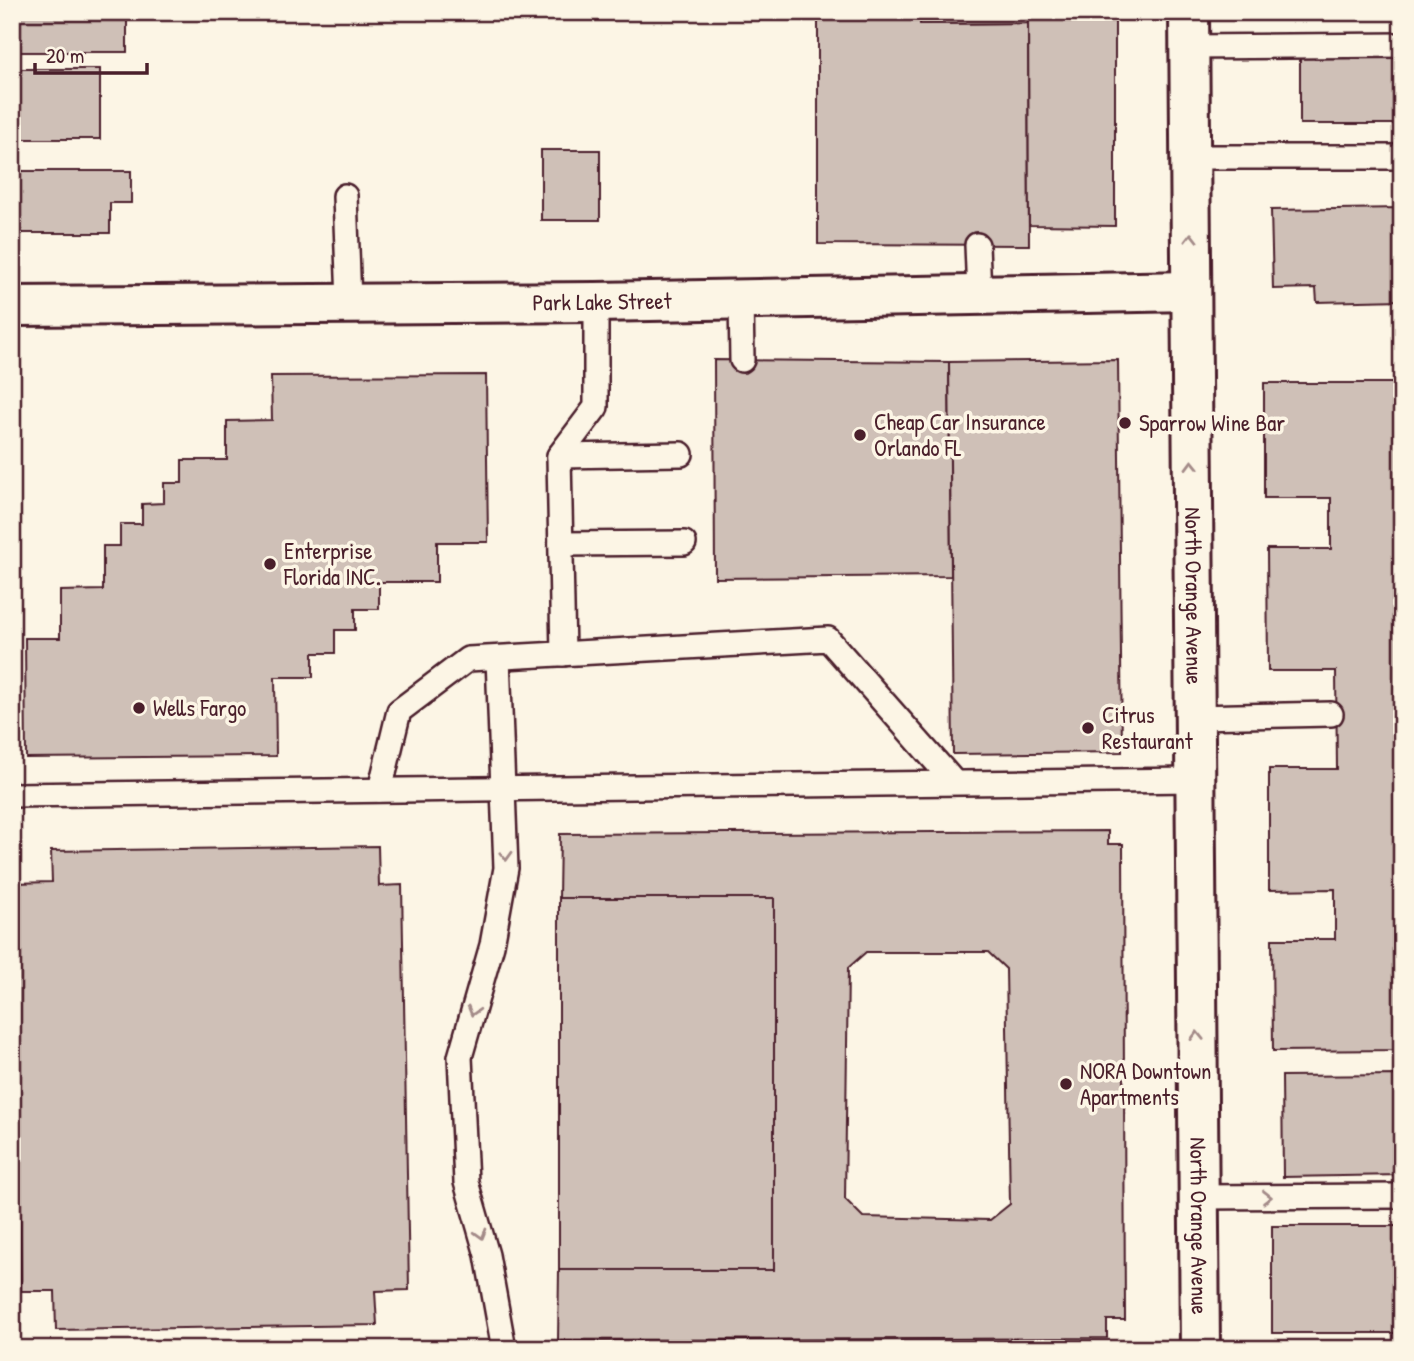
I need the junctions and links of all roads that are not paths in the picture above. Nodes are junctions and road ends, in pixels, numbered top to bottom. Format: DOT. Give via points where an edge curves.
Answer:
graph roads {
  1 [pos="1189,30"];
  2 [pos="1402,46"];
  3 [pos="1190,157"];
  4 [pos="1402,157"];
  5 [pos="345,196"];
  6 [pos="978,245"];
  7 [pos="1191,291"];
  8 [pos="979,294"];
  9 [pos="741,299"];
  10 [pos="349,302"];
  11 [pos="596,302"];
  12 [pos="12,306"];
  13 [pos="742,360"];
  14 [pos="681,454"];
  15 [pos="559,456"];
  16 [pos="684,543"];
  17 [pos="561,544"];
  18 [pos="563,654"];
  19 [pos="498,657"];
  20 [pos="1331,714"];
  21 [pos="1195,718"];
  22 [pos="1195,780"];
  23 [pos="954,782"];
  24 [pos="503,788"];
  25 [pos="380,790"];
  26 [pos="12,795"];
  27 [pos="1402,1196"];
  28 [pos="1199,1197"];
  29 [pos="504,1349"];
  30 [pos="1200,1349"];
  1 -- 2 [label="lane"];
  1 -- 3 [label="main road, North Orange Avenue"];
  3 -- 4 [label="lane"];
  7 -- 3 [label="main road, North Orange Avenue, one-way"];
  5 -- 10 [label="lane"];
  6 -- 8 [label="lane"];
  7 -- 8 [label="main road, Park Lake Street"];
  21 -- 7 [label="main road, North Orange Avenue, one-way"];
  8 -- 9 [label="main road, Park Lake Street"];
  9 -- 11 [label="main road, Park Lake Street"];
  9 -- 13 [label="lane"];
  10 -- 11 [label="main road, Park Lake Street"];
  10 -- 12 [label="main road, Park Lake Street"];
  11 -- 15 [label="lane" via="596,407"];
  14 -- 15 [label="lane"];
  15 -- 17 [label="lane"];
  16 -- 17 [label="lane"];
  17 -- 18 [label="lane"];
  18 -- 19 [label="lane"];
  18 -- 23 [label="lane" via="828,639"];
  19 -- 24 [label="lane"];
  19 -- 25 [label="lane" via="468,659 400,711"];
  20 -- 21 [label="lane"];
  21 -- 22 [label="main road, North Orange Avenue"];
  22 -- 23 [label="lane"];
  28 -- 22 [label="main road, North Orange Avenue, one-way"];
  23 -- 24 [label="lane"];
  24 -- 25 [label="lane"];
  24 -- 29 [label="lane, one-way" via="506,868 492,945 460,1056 466,1182 487,1255"];
  25 -- 26 [label="lane"];
  28 -- 27 [label="lane, one-way"];
  28 -- 30 [label="main road, North Orange Avenue"];
}
